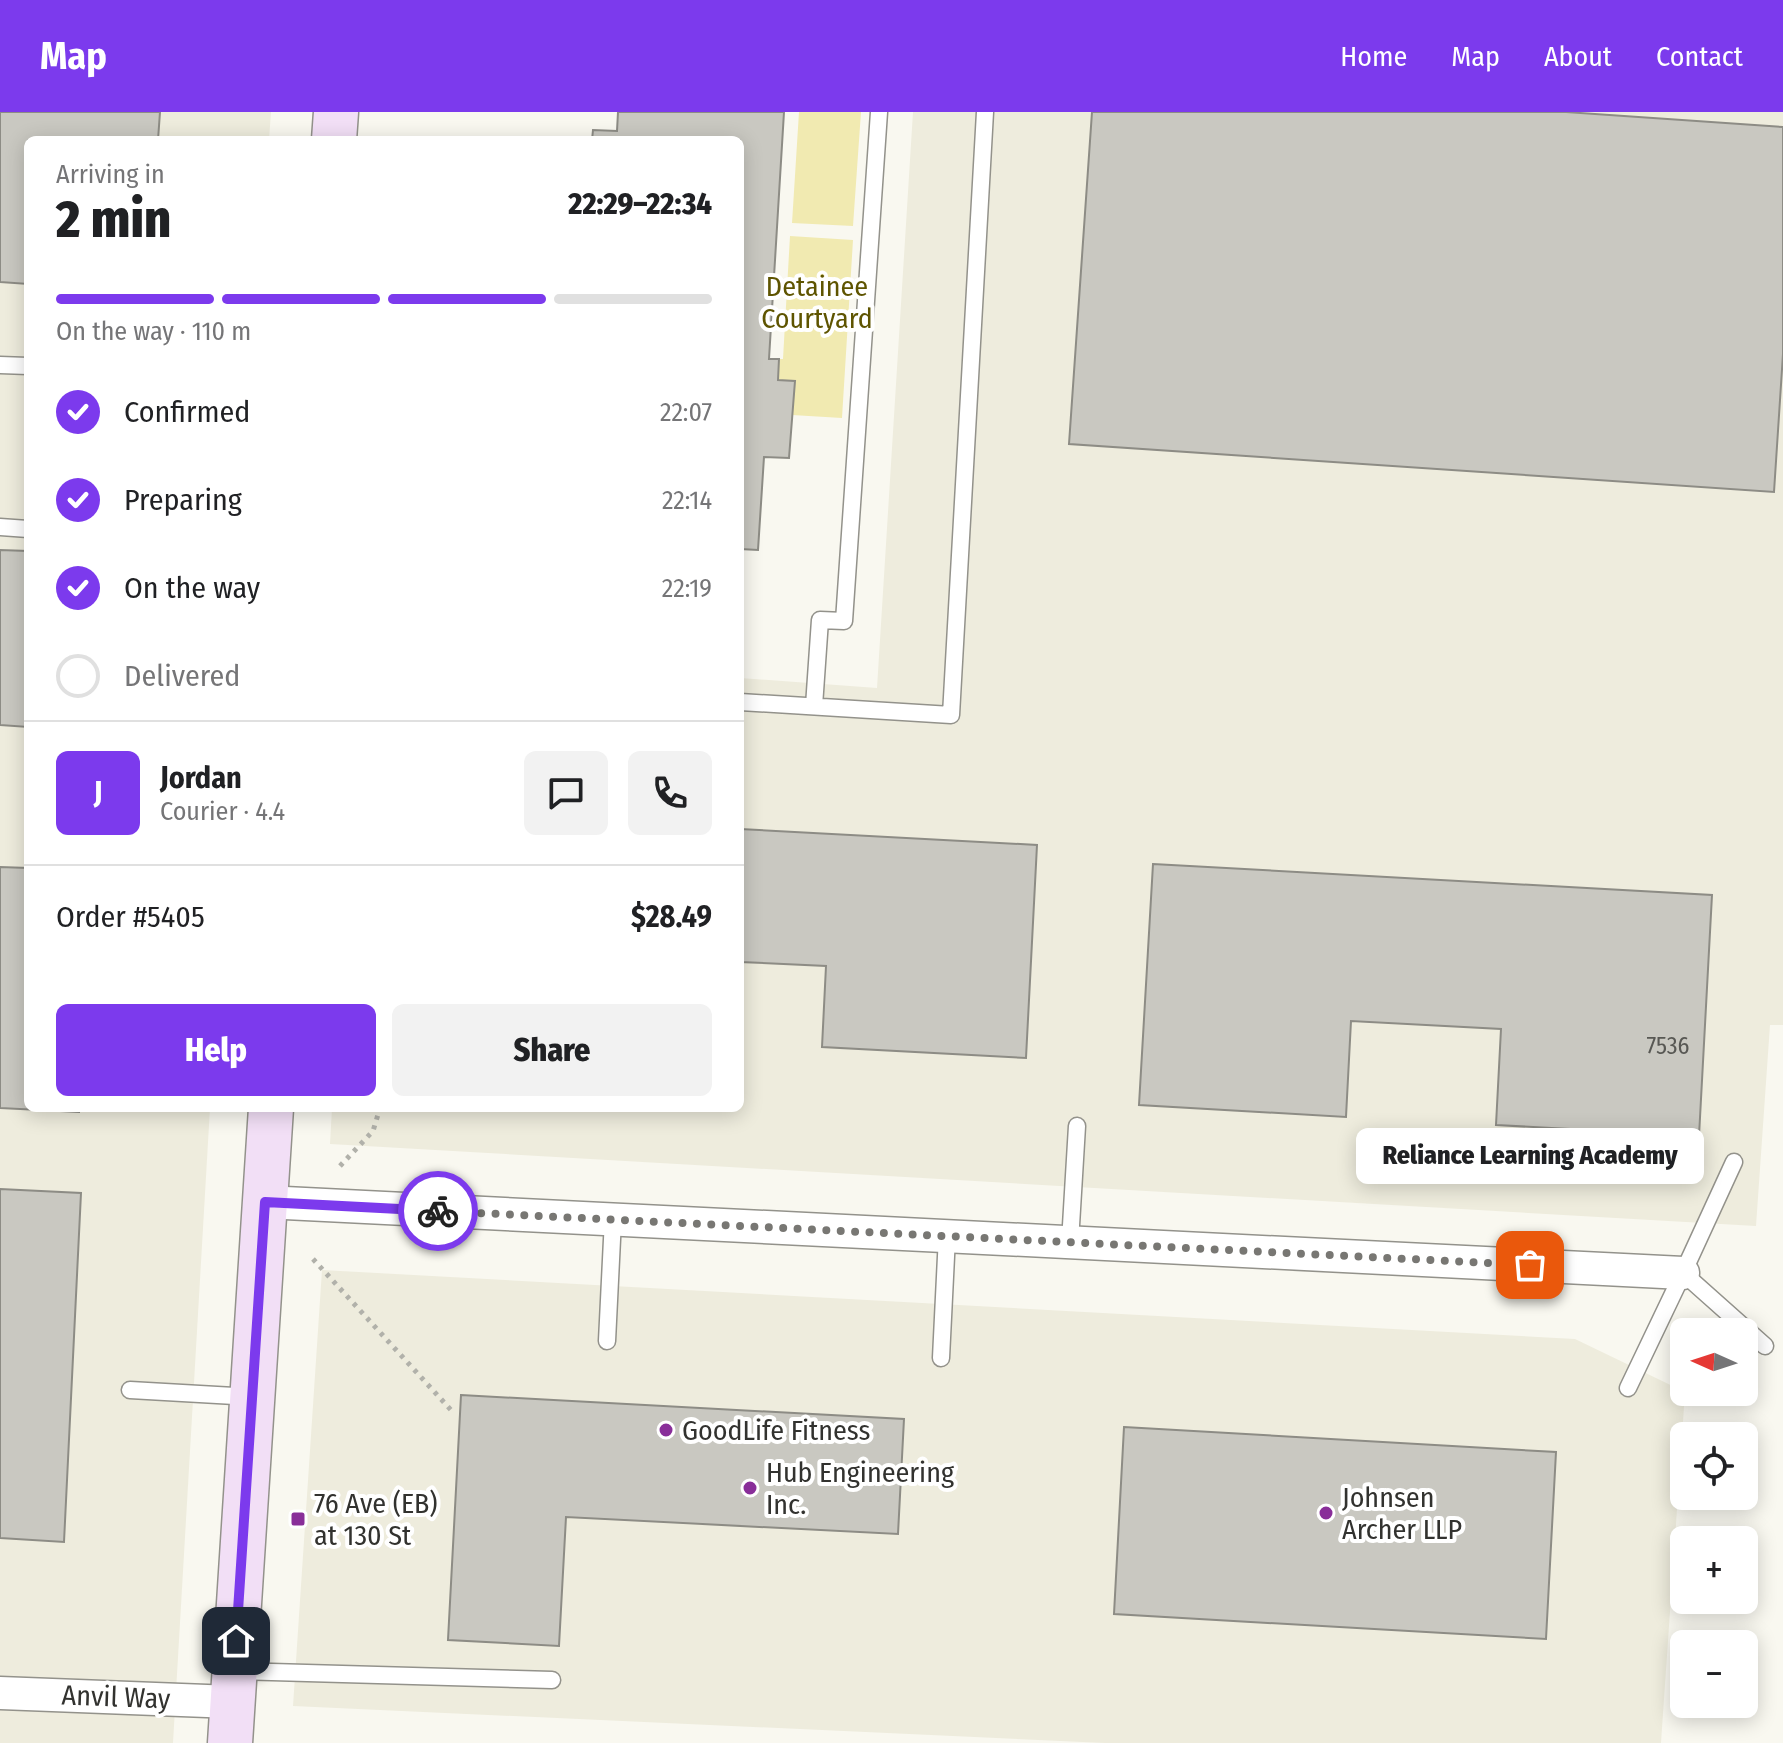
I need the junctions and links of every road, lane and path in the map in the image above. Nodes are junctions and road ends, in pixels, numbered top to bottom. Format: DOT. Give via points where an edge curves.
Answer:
graph roads {
  1 [pos="336,112"];
  2 [pos="879,112"];
  3 [pos="985,112"];
  4 [pos="334,136"];
  5 [pos="0,365"];
  6 [pos="24,366"];
  7 [pos="0,527"];
  8 [pos="24,529"];
  9 [pos="744,702"];
  10 [pos="814,706"];
  11 [pos="271,1112"];
  12 [pos="379,1112"];
  13 [pos="1077,1126"];
  14 [pos="1734,1162"];
  15 [pos="340,1166"];
  16 [pos="265,1202"];
  17 [pos="613,1219"];
  18 [pos="947,1236"];
  19 [pos="1070,1242"];
  20 [pos="313,1259"];
  21 [pos="1683,1273"];
  22 [pos="607,1341"];
  23 [pos="1765,1346"];
  24 [pos="941,1358"];
  25 [pos="1628,1388"];
  26 [pos="130,1390"];
  27 [pos="253,1397"];
  28 [pos="451,1410"];
  29 [pos="552,1680"];
  30 [pos="0,1693"];
  31 [pos="232,1706"];
  1 -- 4 [label="main road"];
  2 -- 10 [label="lane" via="844,621 820,620"];
  3 -- 10 [label="lane" via="951,715"];
  5 -- 6 [label="lane"];
  7 -- 8 [label="lane"];
  9 -- 10 [label="lane"];
  11 -- 16 [label="main road"];
  12 -- 15 [label="path" via="373,1131"];
  13 -- 19 [label="lane"];
  14 -- 21 [label="lane"];
  16 -- 17 [label="street"];
  16 -- 27 [label="main road"];
  17 -- 18 [label="street"];
  17 -- 22 [label="lane"];
  18 -- 19 [label="street"];
  18 -- 24 [label="lane"];
  19 -- 21 [label="street"];
  20 -- 28 [label="path"];
  21 -- 23 [label="lane"];
  21 -- 25 [label="lane"];
  26 -- 27 [label="lane"];
  27 -- 31 [label="main road"];
  29 -- 31 [label="lane"];
  30 -- 31 [label="street, Anvil Way"];
}
